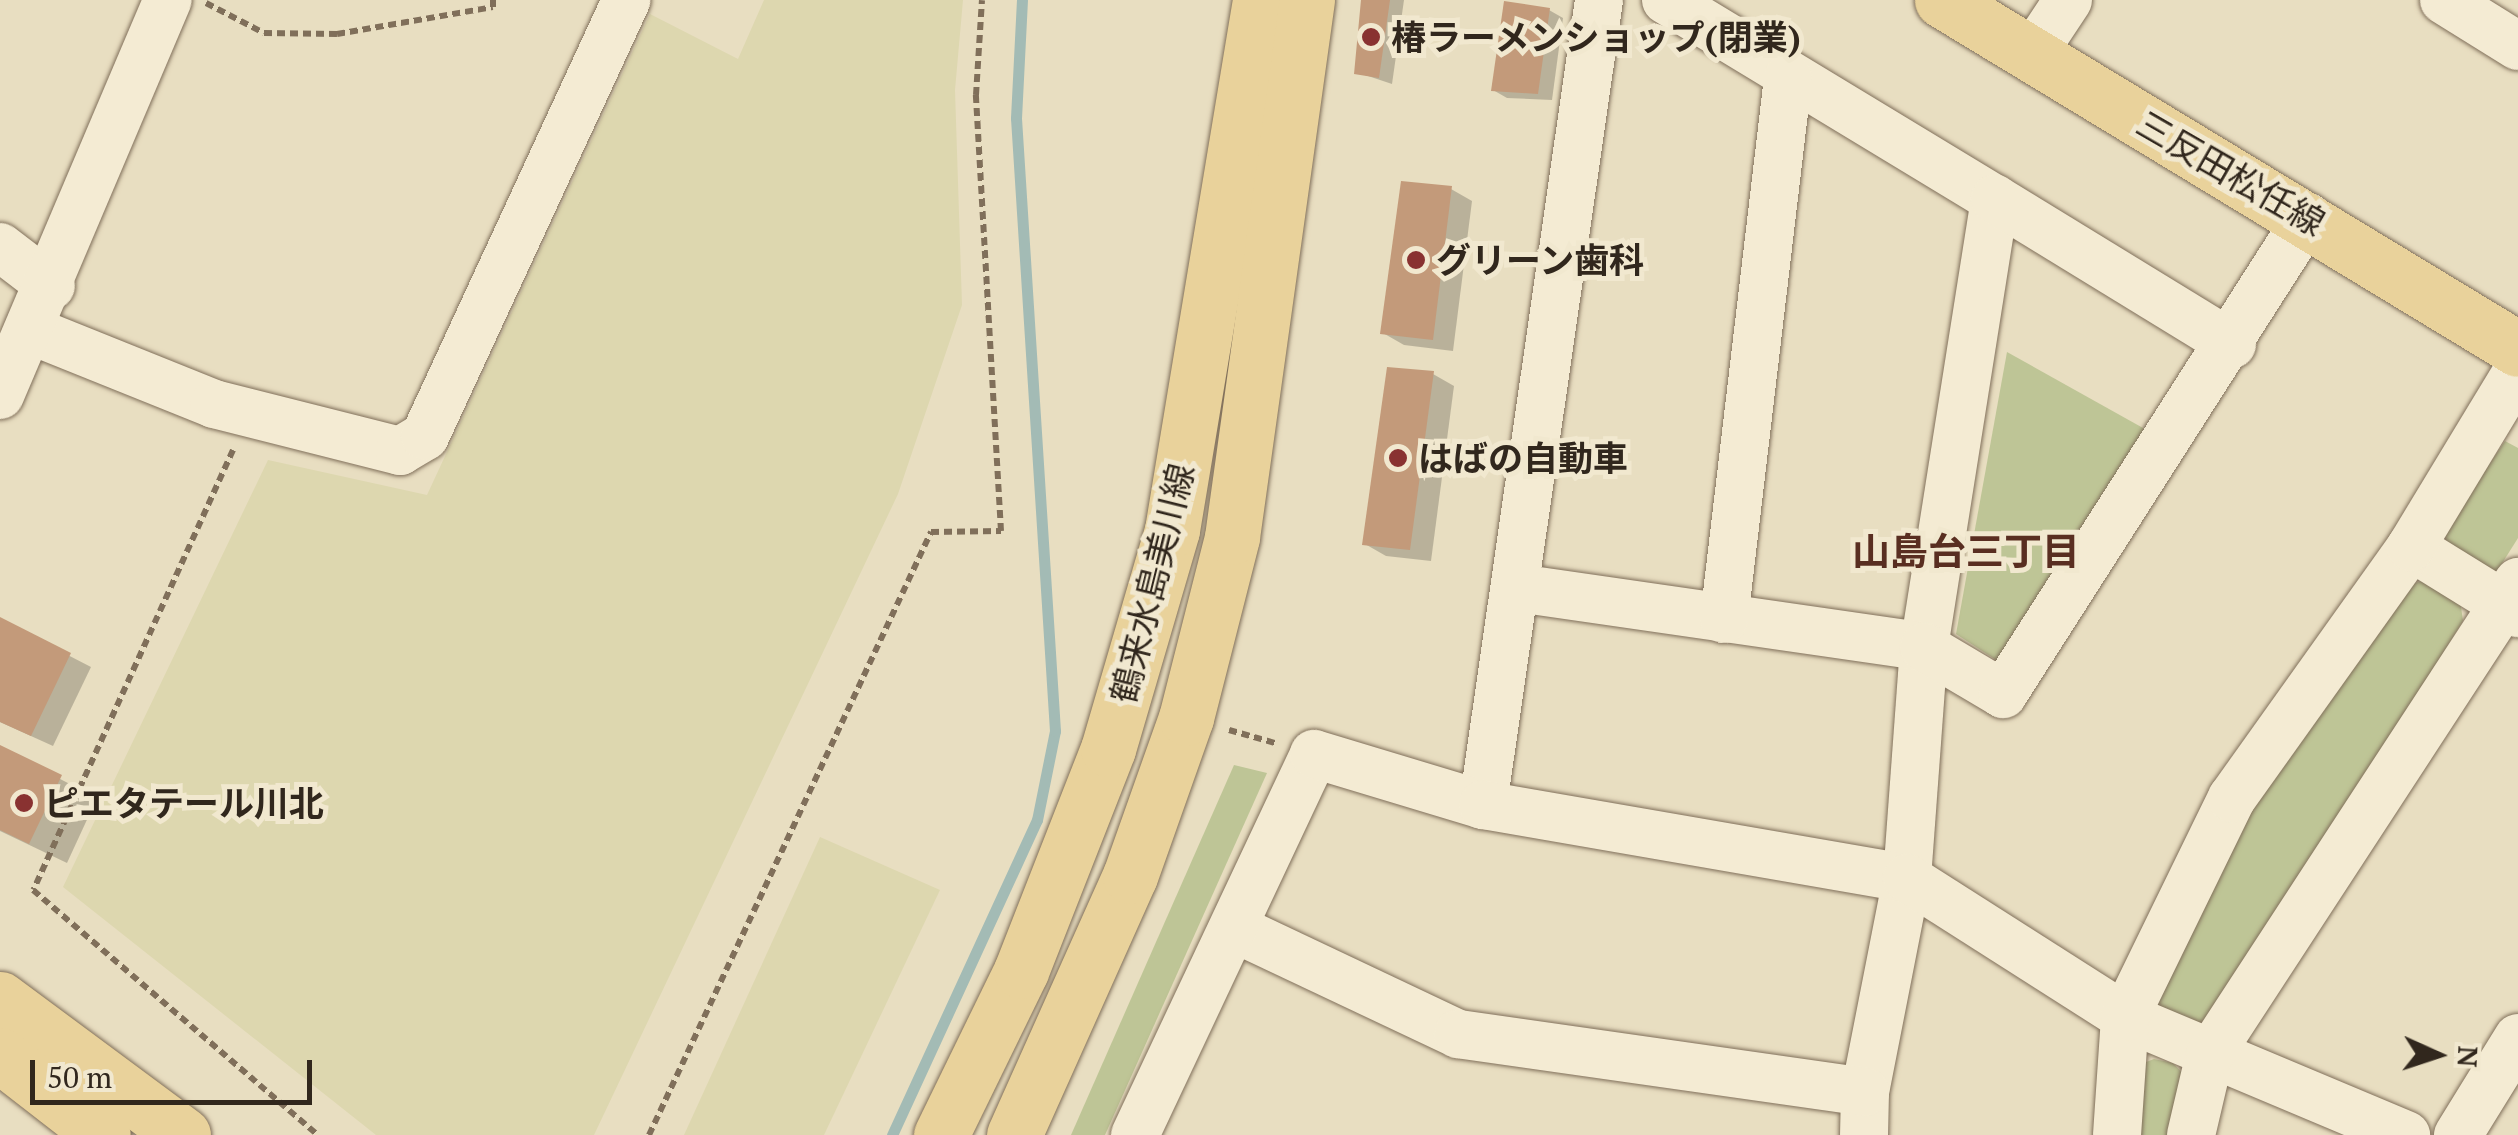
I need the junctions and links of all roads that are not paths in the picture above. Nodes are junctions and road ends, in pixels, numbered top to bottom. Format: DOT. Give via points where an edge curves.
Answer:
graph roads {
  1 [pos="168,0"];
  2 [pos="626,0"];
  3 [pos="1260,0"];
  4 [pos="1307,0"];
  5 [pos="1599,0"];
  6 [pos="1666,0"];
  7 [pos="1942,0"];
  8 [pos="2068,0"];
  9 [pos="2444,0"];
  10 [pos="2518,46"];
  11 [pos="2031,56"];
  12 [pos="1788,78"];
  13 [pos="1995,200"];
  14 [pos="2308,217"];
  15 [pos="0,247"];
  16 [pos="51,286"];
  17 [pos="30,330"];
  18 [pos="2232,344"];
  19 [pos="2518,349"];
  20 [pos="2518,370"];
  21 [pos="0,395"];
  22 [pos="2411,546"];
  23 [pos="1517,588"];
  24 [pos="2514,599"];
  25 [pos="1724,619"];
  26 [pos="1924,647"];
  27 [pos="1483,806"];
  28 [pos="1907,878"];
  29 [pos="1236,929"];
  30 [pos="0,999"];
  31 [pos="2125,1017"];
  32 [pos="2518,1038"];
  33 [pos="2210,1054"];
  34 [pos="0,1055"];
  35 [pos="1865,1113"];
  36 [pos="103,1135"];
  37 [pos="183,1135"];
  38 [pos="941,1135"];
  39 [pos="1014,1135"];
  40 [pos="1135,1135"];
  41 [pos="2118,1135"];
  42 [pos="2191,1135"];
  43 [pos="2406,1135"];
  44 [pos="2458,1135"];
  1 -- 16 [label="street"];
  2 -- 17 [label="street" via="425,436 400,451 214,404"];
  3 -- 38 [label="main road, 鶴来水島美川線" via="1172,530 1108,749 1020,971"];
  4 -- 39 [label="main road, 鶴来水島美川線" via="1232,537 1186,718 1130,876"];
  5 -- 23 [label="street"];
  6 -- 12 [label="street"];
  7 -- 11 [label="main road, 三反田松任線"];
  8 -- 11 [label="street"];
  9 -- 10 [label="street"];
  11 -- 14 [label="main road, 三反田松任線"];
  12 -- 13 [label="street"];
  12 -- 25 [label="street"];
  13 -- 18 [label="street"];
  13 -- 26 [label="street"];
  14 -- 18 [label="street"];
  14 -- 19 [label="main road, 三反田松任線"];
  15 -- 16 [label="street"];
  16 -- 17 [label="street"];
  17 -- 21 [label="street"];
  18 -- 26 [label="street" via="2004,694"];
  20 -- 22 [label="street"];
  22 -- 24 [label="street"];
  22 -- 31 [label="street" via="2232,798"];
  23 -- 25 [label="street"];
  23 -- 27 [label="street"];
  24 -- 33 [label="street"];
  25 -- 26 [label="street"];
  26 -- 28 [label="street"];
  27 -- 28 [label="street"];
  27 -- 29 [label="street" via="1314,754"];
  28 -- 31 [label="street"];
  28 -- 35 [label="street"];
  29 -- 35 [label="street" via="1458,1034"];
  29 -- 40 [label="street"];
  30 -- 37 [label="main road"];
  31 -- 33 [label="street"];
  31 -- 41 [label="street"];
  32 -- 44 [label="street"];
  33 -- 42 [label="street"];
  33 -- 43 [label="street"];
  34 -- 36 [label="main road"];
}
